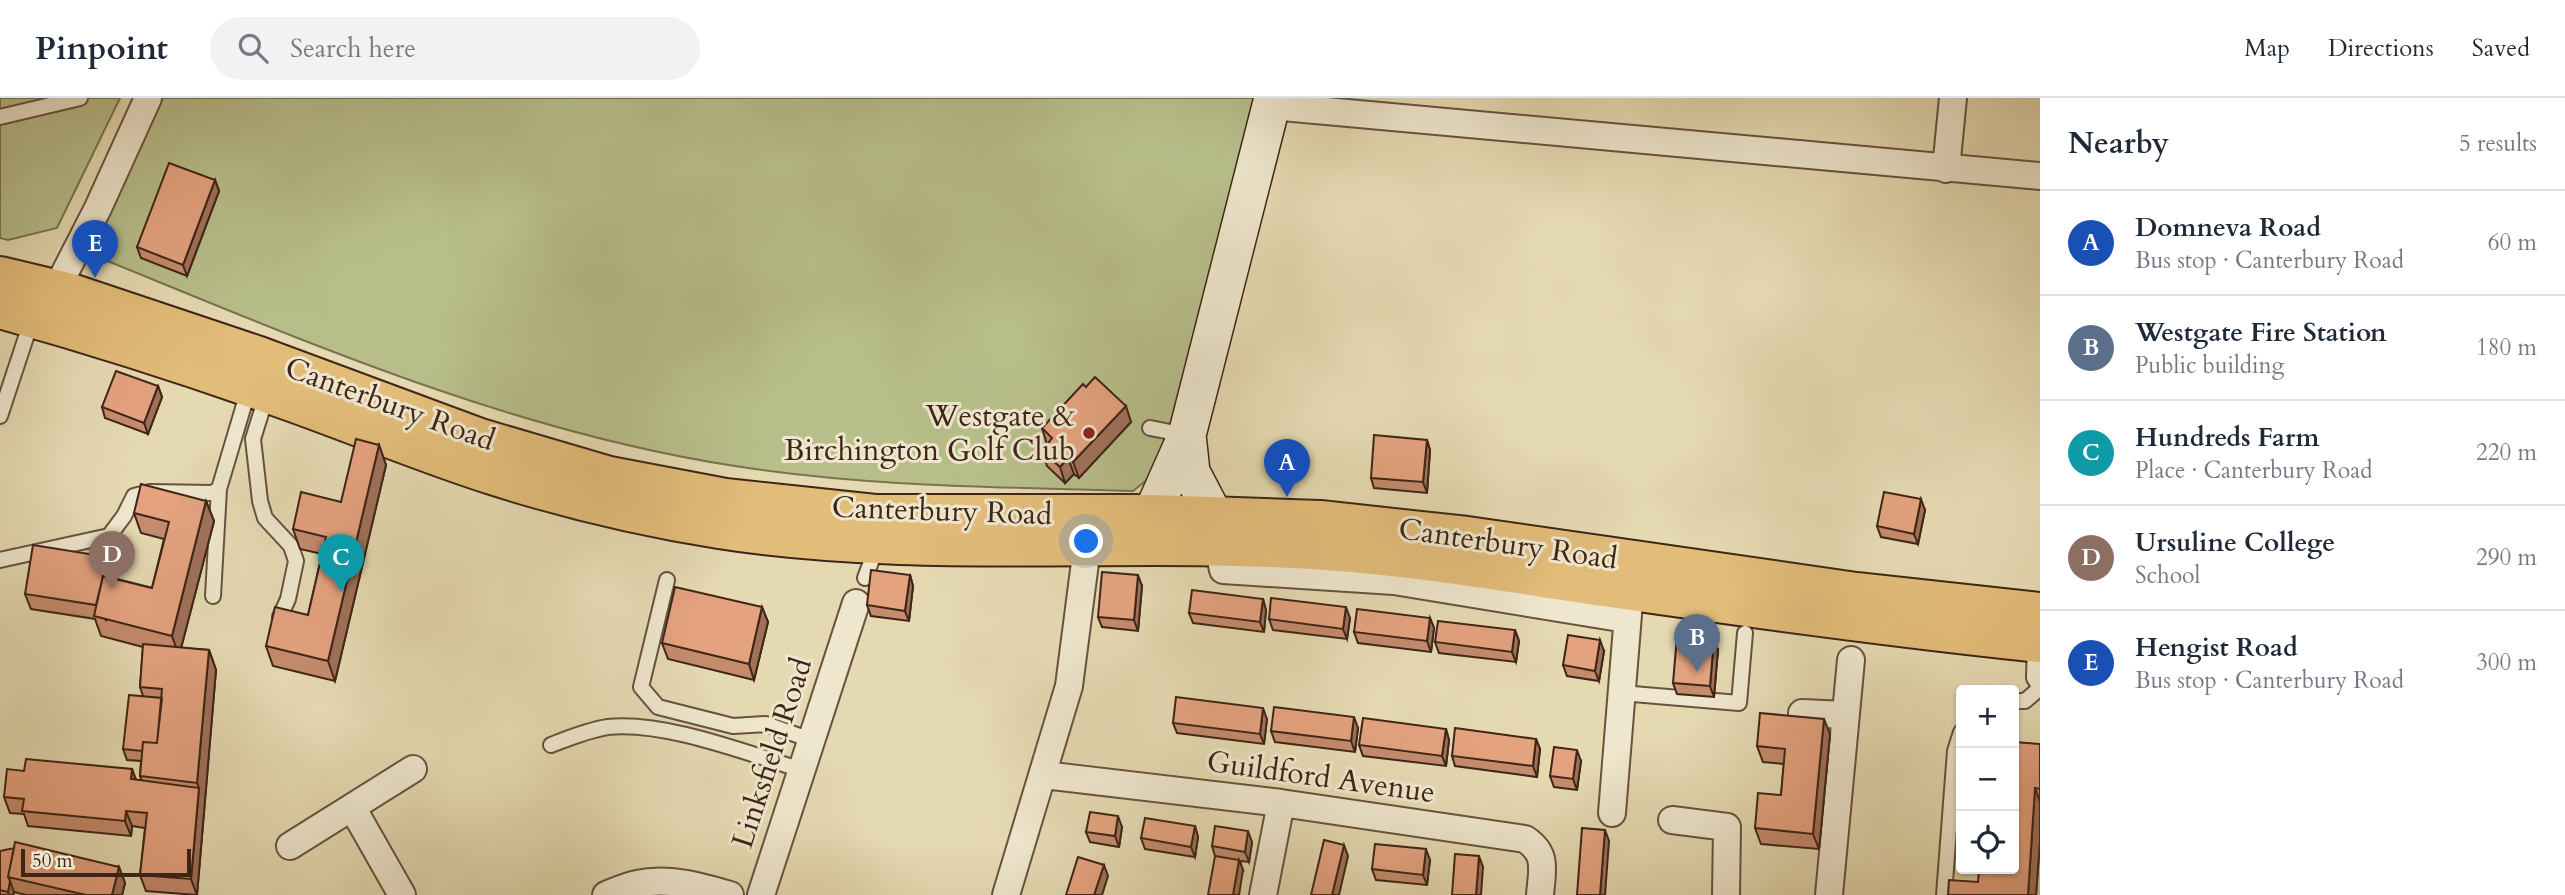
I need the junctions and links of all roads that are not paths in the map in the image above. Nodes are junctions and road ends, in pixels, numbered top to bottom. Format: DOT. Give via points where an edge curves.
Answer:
graph roads {
  1 [pos="80,98"];
  2 [pos="148,98"];
  3 [pos="1953,98"];
  4 [pos="1272,102"];
  5 [pos="1374,107"];
  6 [pos="0,117"];
  7 [pos="1946,169"];
  8 [pos="2040,176"];
  9 [pos="0,276"];
  10 [pos="18,307"];
  11 [pos="263,375"];
  12 [pos="0,416"];
  13 [pos="1150,428"];
  14 [pos="1187,435"];
  15 [pos="219,489"];
  16 [pos="1152,514"];
  17 [pos="1216,530"];
  18 [pos="1087,547"];
  19 [pos="0,560"];
  20 [pos="865,575"];
  21 [pos="667,580"];
  22 [pos="1631,590"];
  23 [pos="213,596"];
  24 [pos="280,617"];
  25 [pos="2038,633"];
  26 [pos="1745,634"];
  27 [pos="1851,660"];
  28 [pos="2040,688"];
  29 [pos="1620,692"];
  30 [pos="2019,701"];
  31 [pos="1802,713"];
  32 [pos="1845,715"];
  33 [pos="811,740"];
  34 [pos="551,745"];
  35 [pos="1956,748"];
  36 [pos="413,769"];
  37 [pos="802,770"];
  38 [pos="1044,775"];
  39 [pos="1281,803"];
  40 [pos="352,807"];
  41 [pos="1612,813"];
  42 [pos="1672,820"];
  43 [pos="290,846"];
  44 [pos="402,895"];
  45 [pos="606,895"];
  46 [pos="730,895"];
  47 [pos="761,895"];
  48 [pos="1006,895"];
  49 [pos="1264,895"];
  50 [pos="1540,895"];
  51 [pos="1726,895"];
  52 [pos="1829,895"];
  53 [pos="1944,895"];
  1 -- 6 [label="lane"];
  2 -- 10 [label="street" via="98,208"];
  3 -- 7 [label="street"];
  4 -- 5 [label="street"];
  4 -- 14 [label="street"];
  5 -- 7 [label="street"];
  7 -- 8 [label="street"];
  9 -- 10 [label="highway, Canterbury Road"];
  10 -- 11 [label="highway, Canterbury Road" via="71,293"];
  10 -- 12 [label="lane"];
  11 -- 15 [label="lane"];
  11 -- 16 [label="highway, Canterbury Road" via="609,476 725,498 875,514"];
  11 -- 20 [label="highway, Canterbury Road" via="493,476 602,506 721,530"];
  11 -- 24 [label="lane" via="253,439 260,502 265,518 290,546 296,561"];
  13 -- 14 [label="lane"];
  14 -- 16 [label="street"];
  14 -- 17 [label="street" via="1191,472"];
  15 -- 19 [label="lane" via="134,496 109,536"];
  15 -- 23 [label="lane"];
  16 -- 17 [label="highway, Canterbury Road"];
  17 -- 18 [label="highway, Canterbury Road"];
  17 -- 22 [label="highway, Canterbury Road" via="1320,520 1467,536"];
  17 -- 22 [label="street, Canterbury Road" via="1223,570"];
  18 -- 20 [label="highway, Canterbury Road"];
  18 -- 38 [label="street" via="1069,686"];
  20 -- 33 [label="street, Linksfield Road" via="839,629"];
  21 -- 33 [label="lane" via="641,687 658,707 733,726 766,724"];
  22 -- 25 [label="highway, Canterbury Road" via="1856,592"];
  22 -- 29 [label="street"];
  25 -- 28 [label="lane" via="2034,678"];
  26 -- 29 [label="lane" via="1739,703"];
  27 -- 32 [label="street"];
  28 -- 30 [label="lane"];
  29 -- 41 [label="street"];
  31 -- 32 [label="street"];
  32 -- 52 [label="street"];
  33 -- 37 [label="street, Linksfield Road"];
  34 -- 37 [label="lane" via="607,727 631,727 682,735"];
  35 -- 53 [label="lane"];
  36 -- 40 [label="street"];
  37 -- 47 [label="street, Linksfield Road"];
  38 -- 39 [label="street, Guildford Avenue"];
  38 -- 48 [label="street"];
  39 -- 49 [label="street"];
  39 -- 50 [label="street, Guildford Avenue" via="1525,839 1538,847 1543,863"];
  40 -- 43 [label="street"];
  40 -- 44 [label="street"];
  42 -- 51 [label="street" via="1727,827"];
  45 -- 46 [label="street" via="638,884 667,882 699,885"];
}
